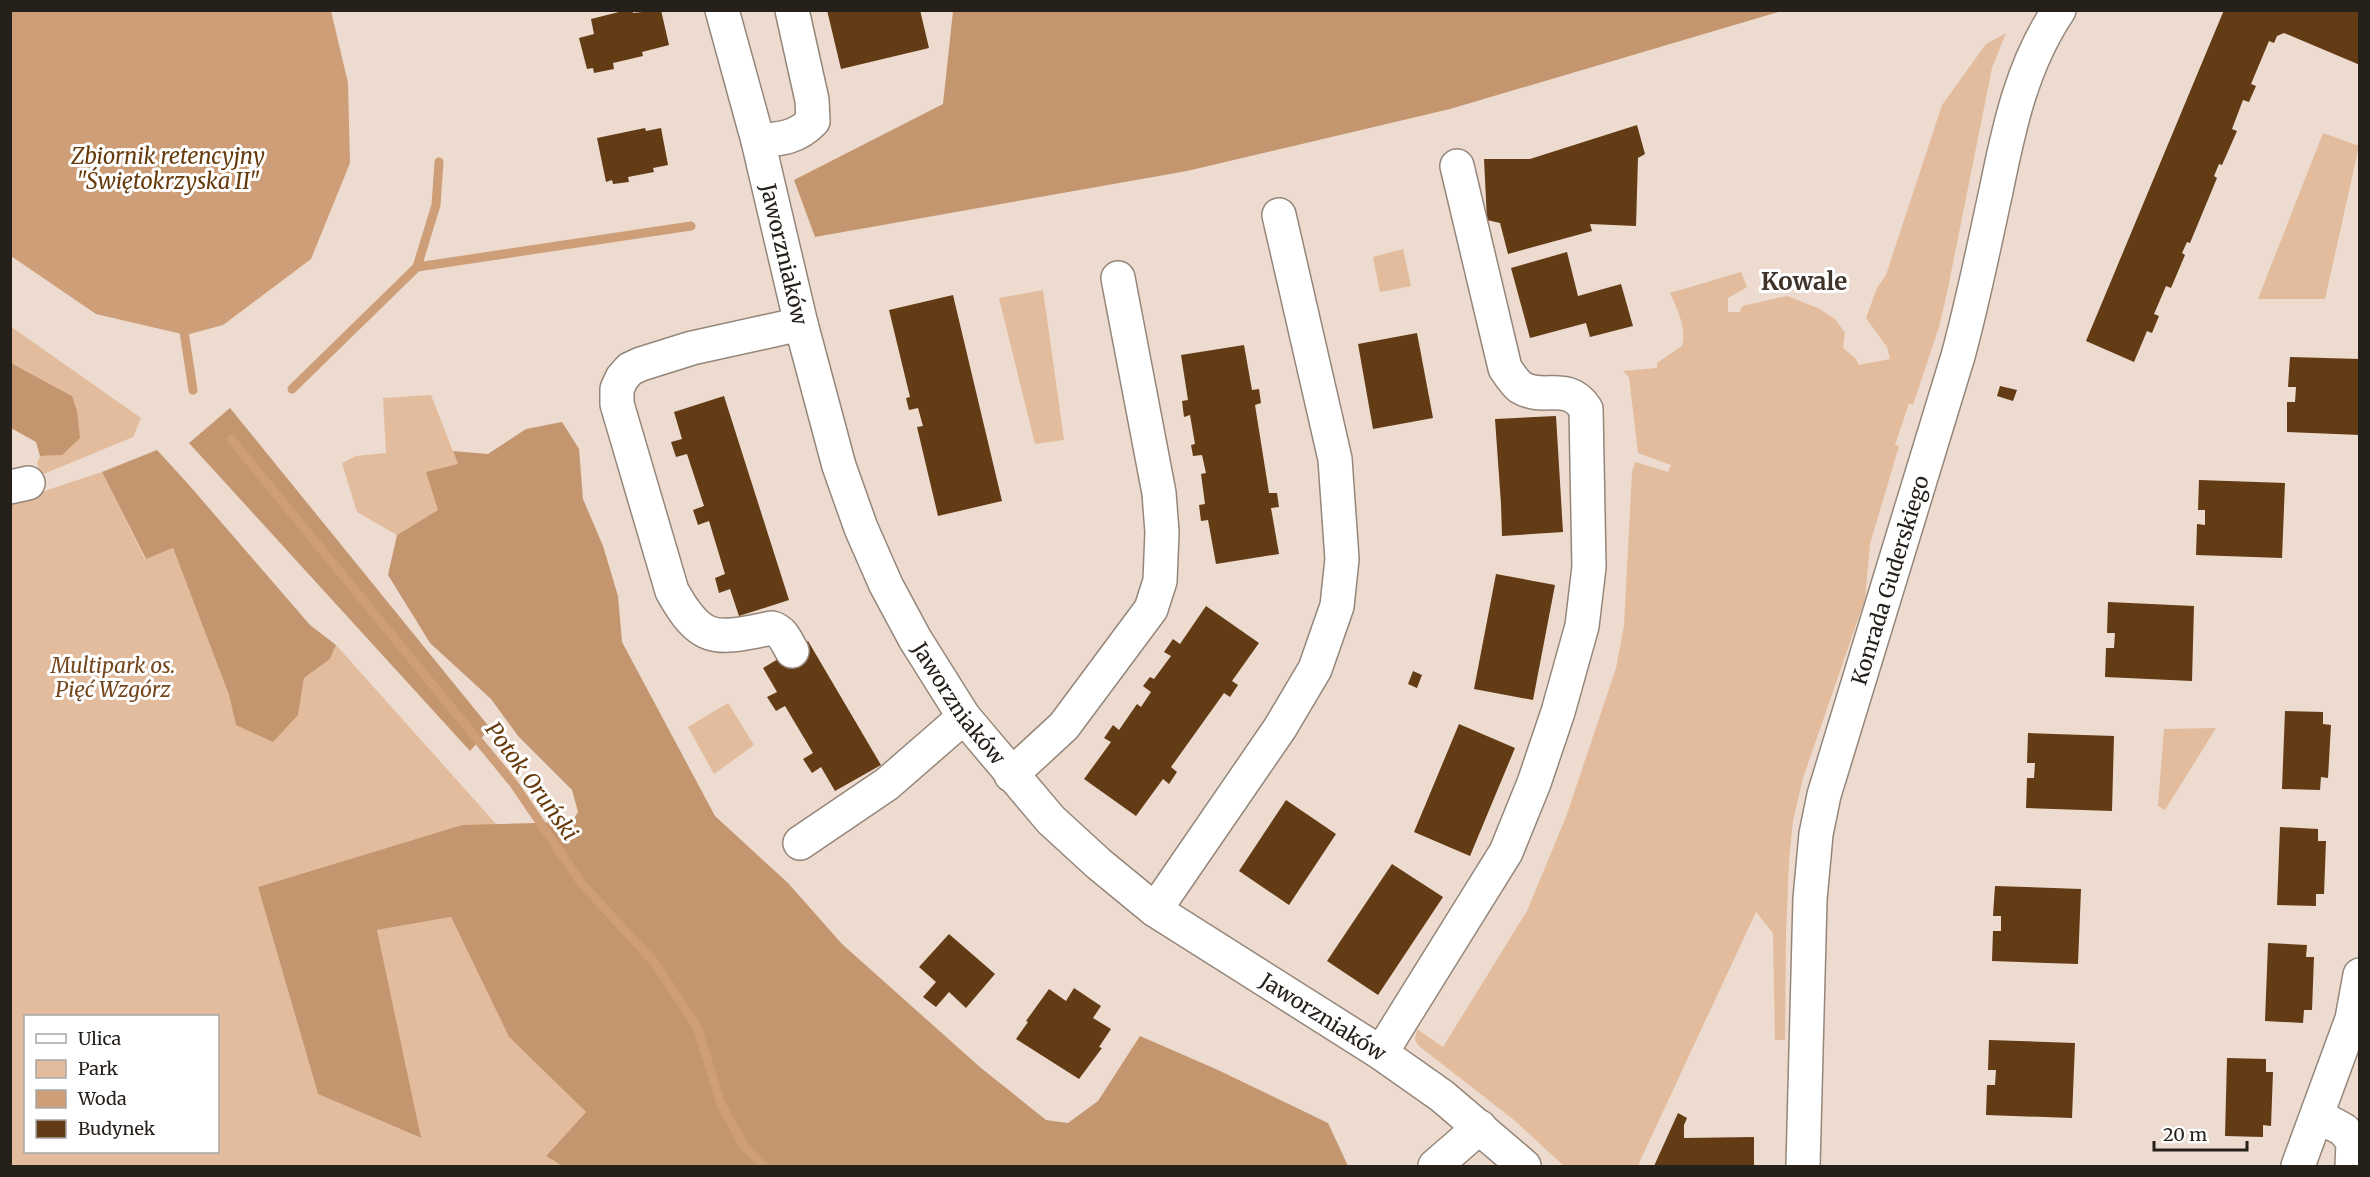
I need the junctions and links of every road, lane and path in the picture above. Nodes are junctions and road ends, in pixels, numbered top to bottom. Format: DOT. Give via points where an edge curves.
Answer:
graph roads {
  1 [pos="723,10"];
  2 [pos="792,10"];
  3 [pos="2059,10"];
  4 [pos="758,141"];
  5 [pos="1456,166"];
  6 [pos="1280,215"];
  7 [pos="1118,278"];
  8 [pos="801,324"];
  9 [pos="792,651"];
  10 [pos="964,717"];
  11 [pos="1011,775"];
  12 [pos="800,843"];
  13 [pos="1155,910"];
  14 [pos="2360,975"];
  15 [pos="1381,1053"];
  16 [pos="2318,1116"];
  17 [pos="1480,1127"];
  18 [pos="1435,1167"];
  19 [pos="1524,1167"];
  20 [pos="1803,1167"];
  21 [pos="2298,1167"];
  22 [pos="2352,1167"];
  1 -- 4 [label="street, Jaworzniaków"];
  2 -- 4 [label="street" via="813,121 789,138"];
  3 -- 20 [label="street, Konrada Guderskiego" via="2041,37 2022,82 1964,334 1824,795 1809,910"];
  4 -- 8 [label="street, Jaworzniaków"];
  5 -- 15 [label="street" via="1505,368 1520,386 1537,393 1564,392 1581,401 1586,409 1589,567 1582,626 1558,712 1510,842"];
  6 -- 13 [label="street" via="1335,459 1342,559 1337,606 1315,669 1280,728"];
  7 -- 11 [label="street" via="1159,493 1160,581 1151,609 1064,726"];
  8 -- 9 [label="street" via="692,348 641,364 622,378 616,404 672,591 685,615 702,629 721,636 772,628 781,632"];
  8 -- 10 [label="street, Jaworzniaków" via="839,466 861,528 915,639"];
  10 -- 11 [label="street, Jaworzniaków"];
  10 -- 12 [label="street" via="887,784"];
  11 -- 13 [label="street, Jaworzniaków" via="1051,820"];
  13 -- 15 [label="street, Jaworzniaków"];
  14 -- 16 [label="street" via="2352,1019"];
  15 -- 17 [label="street, Jaworzniaków"];
  16 -- 21 [label="street"];
  16 -- 22 [label="street" via="2344,1130 2353,1142"];
  17 -- 18 [label="street"];
  17 -- 19 [label="street, Jaworzniaków"];
}
